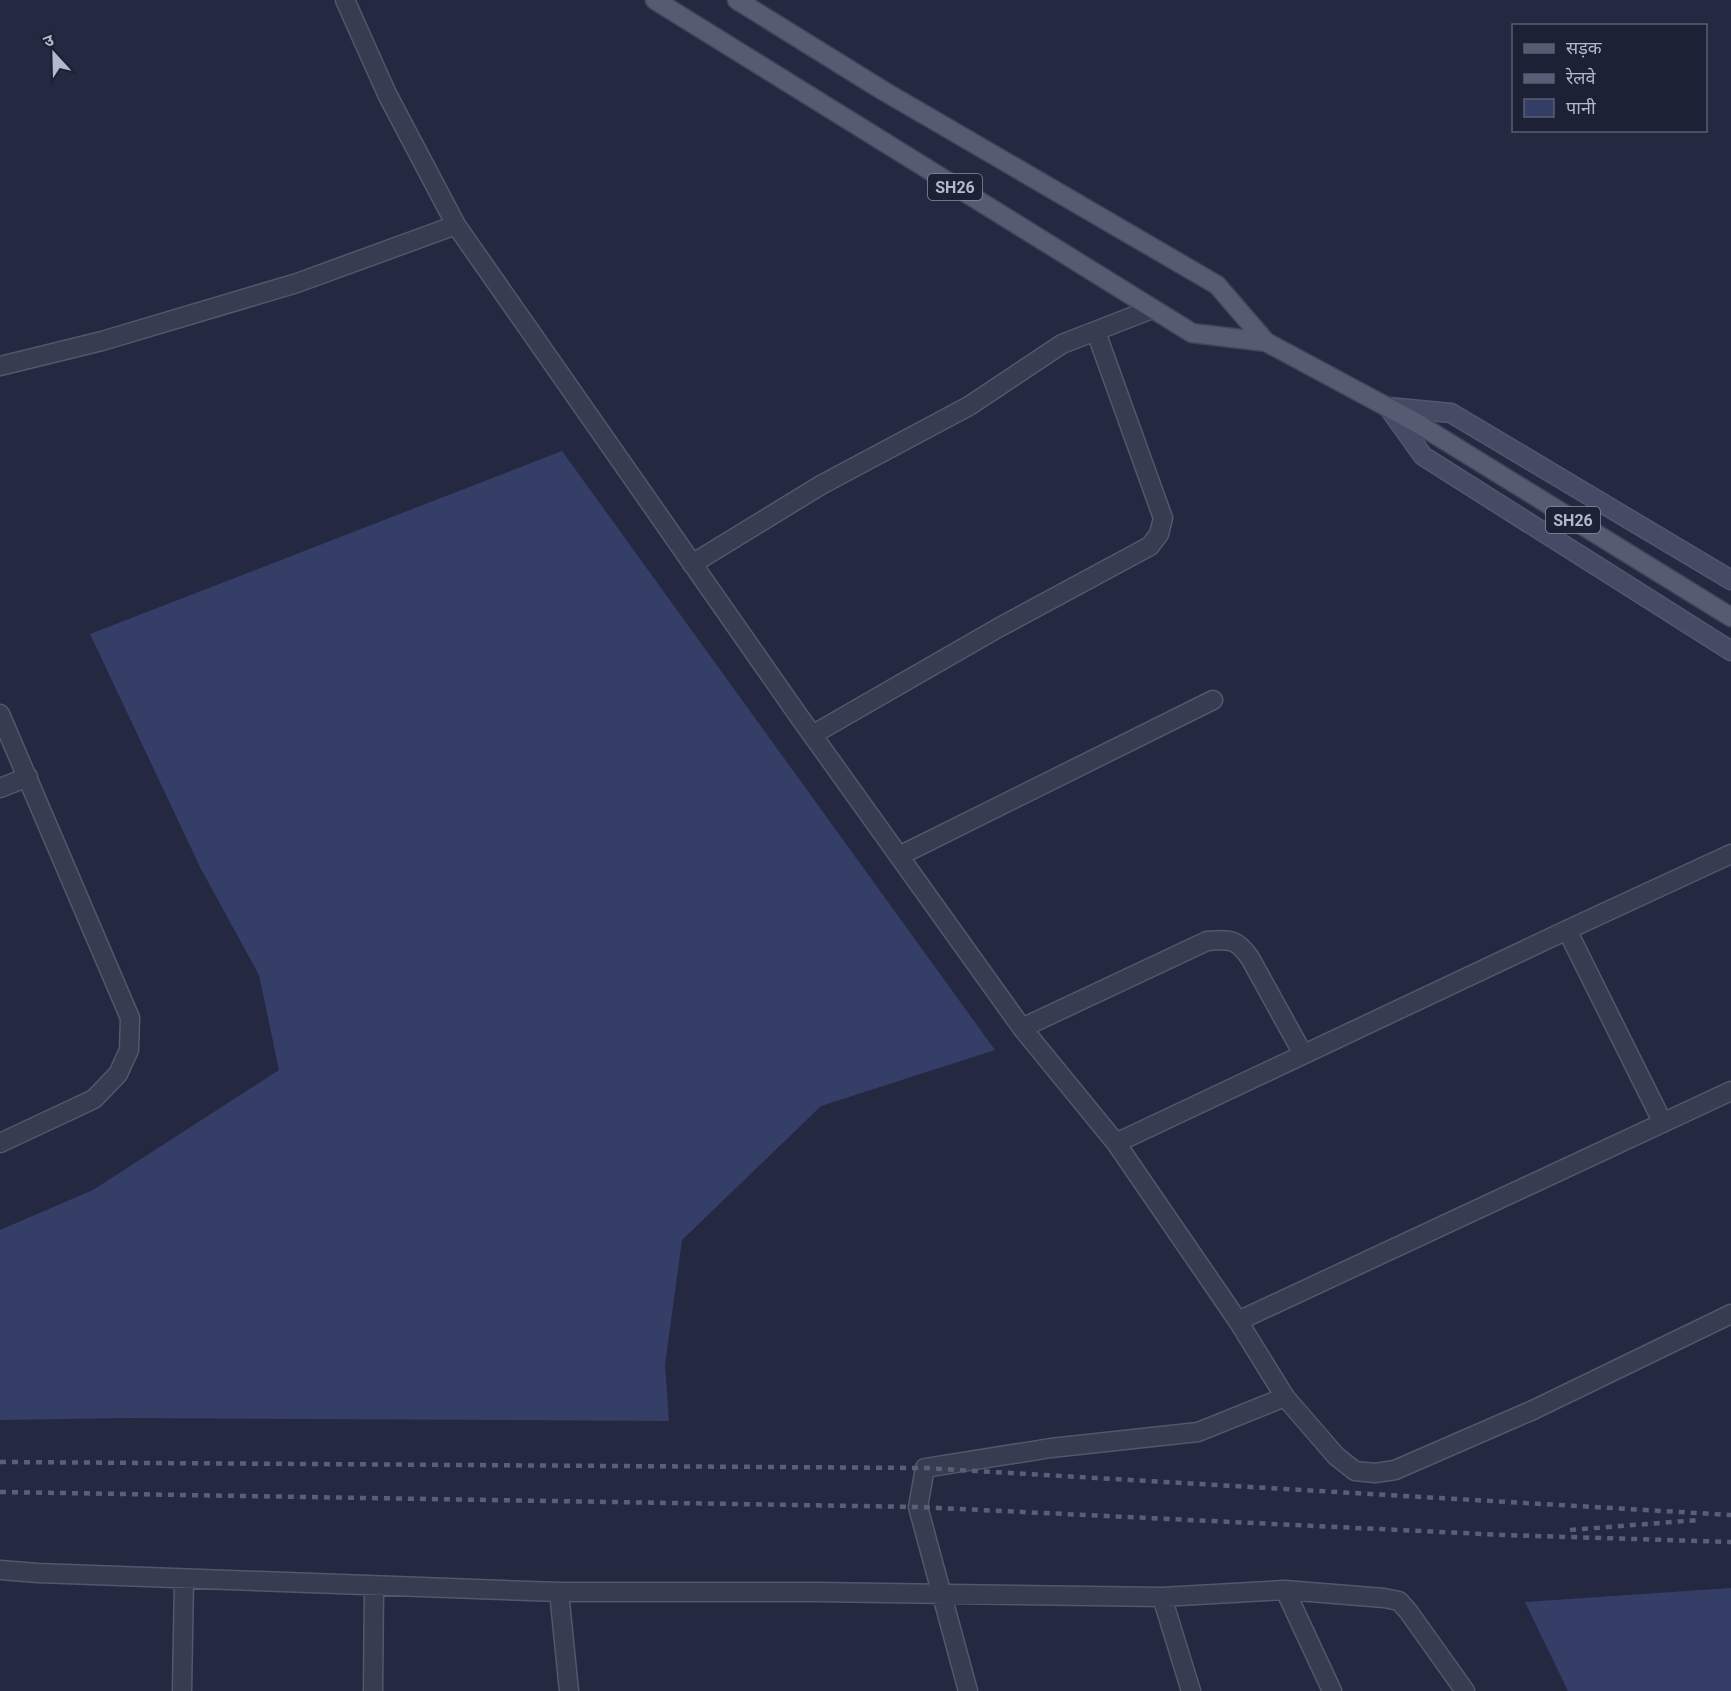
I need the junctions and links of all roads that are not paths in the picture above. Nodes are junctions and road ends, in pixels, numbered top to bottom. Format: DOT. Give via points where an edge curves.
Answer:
graph roads {
  1 [pos="345,0"];
  2 [pos="655,0"];
  3 [pos="737,0"];
  4 [pos="456,225"];
  5 [pos="1152,309"];
  6 [pos="1096,332"];
  7 [pos="1266,342"];
  8 [pos="0,366"];
  9 [pos="1388,407"];
  10 [pos="692,564"];
  11 [pos="1731,580"];
  12 [pos="1731,617"];
  13 [pos="1731,651"];
  14 [pos="1213,700"];
  15 [pos="0,714"];
  16 [pos="812,735"];
  17 [pos="28,777"];
  18 [pos="0,788"];
  19 [pos="1731,854"];
  20 [pos="899,856"];
  21 [pos="1567,930"];
  22 [pos="1022,1028"];
  23 [pos="1303,1054"];
  24 [pos="1731,1091"];
  25 [pos="1663,1123"];
  26 [pos="0,1143"];
  27 [pos="1116,1143"];
  28 [pos="1731,1314"];
  29 [pos="1238,1321"];
  30 [pos="1285,1397"];
  31 [pos="0,1570"];
  32 [pos="184,1579"];
  33 [pos="374,1586"];
  34 [pos="1285,1590"];
  35 [pos="559,1592"];
  36 [pos="940,1595"];
  37 [pos="1162,1597"];
  38 [pos="182,1691"];
  39 [pos="373,1691"];
  40 [pos="568,1691"];
  41 [pos="968,1691"];
  42 [pos="1191,1691"];
  43 [pos="1332,1691"];
  44 [pos="1465,1691"];
  1 -- 4 [label="street" via="387,94"];
  2 -- 5 [label="main road, SH26"];
  3 -- 7 [label="main road, SH26" via="882,90 1217,285"];
  4 -- 8 [label="street" via="297,283 102,341"];
  4 -- 10 [label="street"];
  5 -- 6 [label="street"];
  5 -- 7 [label="main road, SH26" via="1192,333"];
  6 -- 10 [label="street" via="1062,344 969,406 821,485"];
  6 -- 16 [label="street" via="1163,518 1159,534 1150,546"];
  7 -- 9 [label="main road, SH26"];
  9 -- 11 [label="street" via="1450,412"];
  9 -- 12 [label="main road, SH26"];
  9 -- 13 [label="street" via="1423,456"];
  10 -- 16 [label="street"];
  14 -- 20 [label="street"];
  15 -- 17 [label="street"];
  16 -- 20 [label="street"];
  17 -- 18 [label="street"];
  17 -- 26 [label="street" via="130,1018 129,1050 118,1074 94,1099"];
  19 -- 21 [label="street"];
  20 -- 22 [label="street"];
  21 -- 23 [label="street"];
  21 -- 25 [label="street"];
  22 -- 23 [label="street" via="1208,941 1228,939 1241,945 1250,958"];
  22 -- 27 [label="street"];
  23 -- 27 [label="street"];
  24 -- 25 [label="street"];
  25 -- 29 [label="street"];
  27 -- 29 [label="street"];
  28 -- 30 [label="street" via="1533,1410 1395,1470 1355,1471 1336,1456"];
  29 -- 30 [label="street"];
  30 -- 36 [label="street" via="1198,1432 1051,1448 925,1468 918,1507"];
  31 -- 32 [label="street"];
  32 -- 33 [label="street"];
  32 -- 38 [label="street"];
  33 -- 35 [label="street"];
  33 -- 39 [label="street"];
  34 -- 37 [label="street"];
  34 -- 43 [label="street"];
  34 -- 44 [label="street" via="1399,1601"];
  35 -- 36 [label="street"];
  35 -- 40 [label="street"];
  36 -- 37 [label="street"];
  36 -- 41 [label="street"];
  37 -- 42 [label="street"];
}
